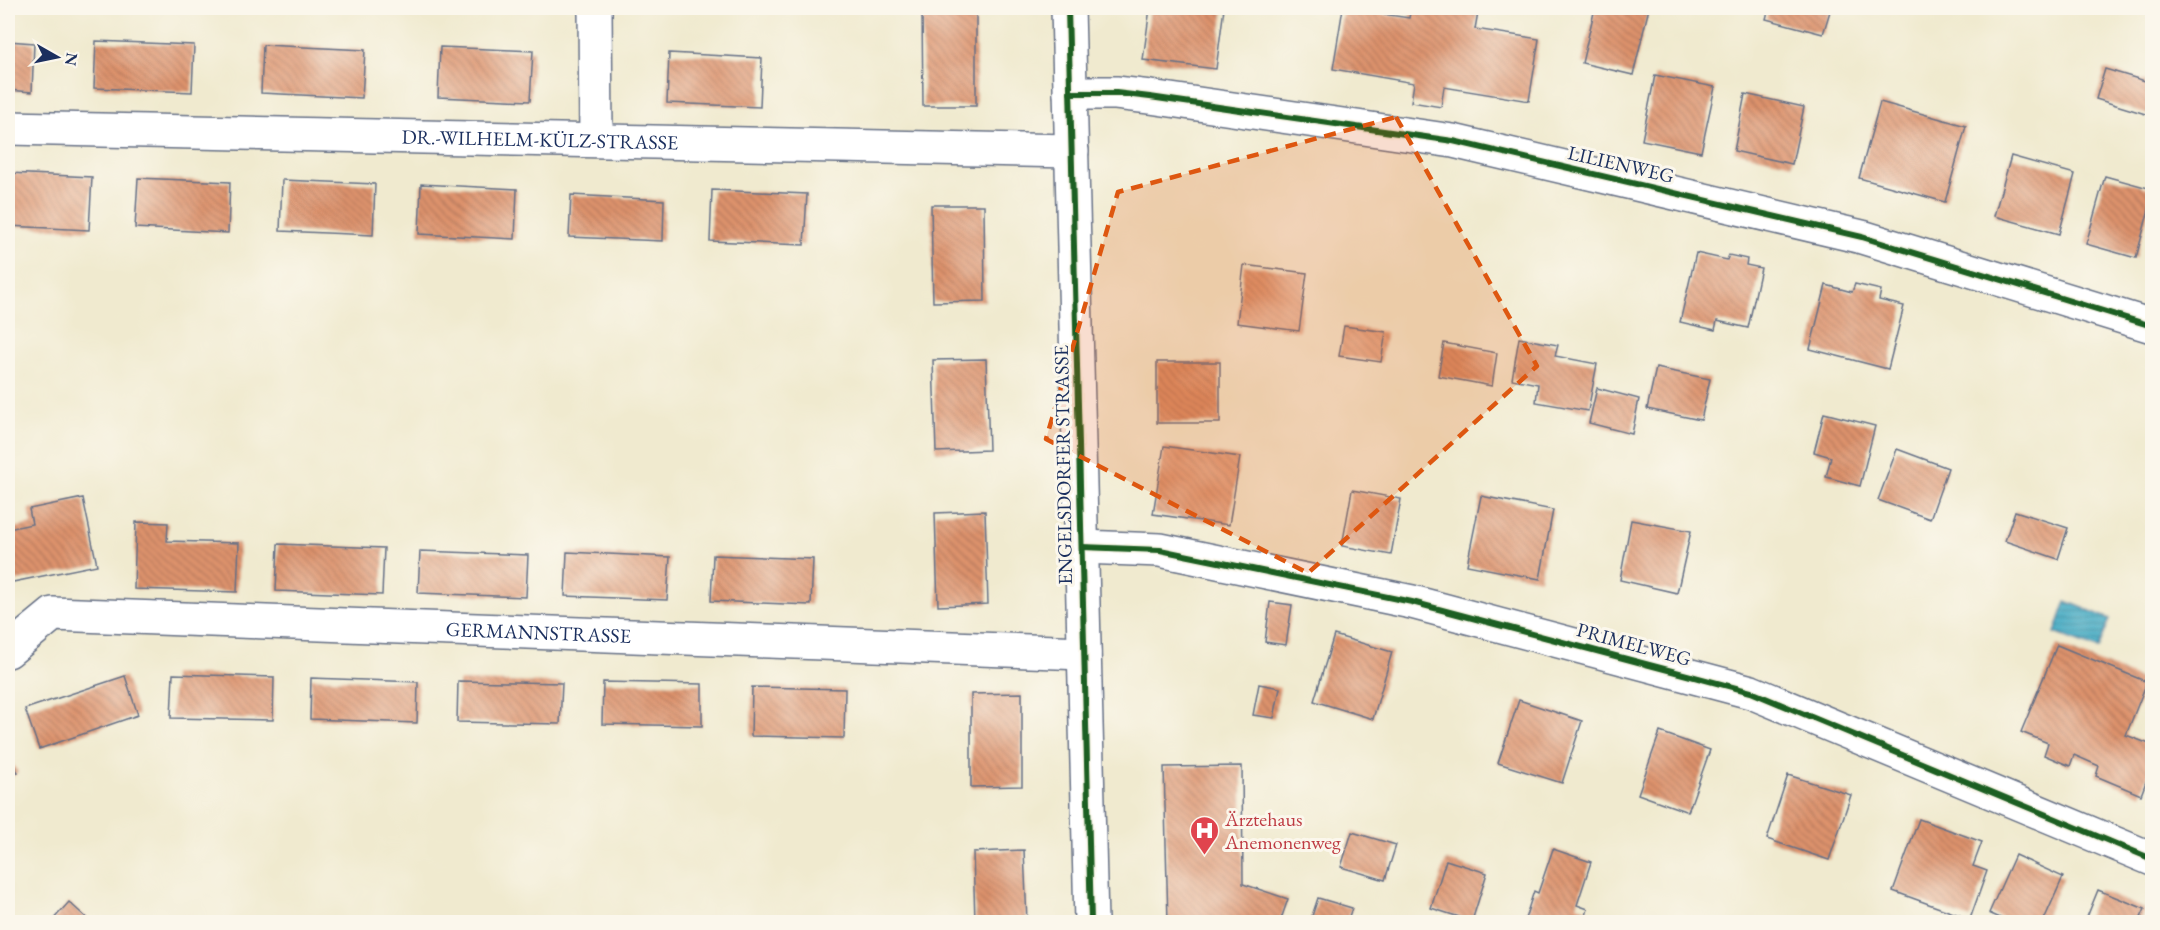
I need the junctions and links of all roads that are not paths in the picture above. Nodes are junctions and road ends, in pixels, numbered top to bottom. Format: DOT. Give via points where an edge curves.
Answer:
graph roads {
  1 [pos="595,8"];
  2 [pos="1068,8"];
  3 [pos="1070,93"];
  4 [pos="8,128"];
  5 [pos="596,140"];
  6 [pos="1072,151"];
  7 [pos="2152,326"];
  8 [pos="1082,547"];
  9 [pos="8,651"];
  10 [pos="1084,653"];
  11 [pos="2152,859"];
  12 [pos="1091,922"];
  1 -- 5 [label="street"];
  2 -- 3 [label="street, ENGELSDORFER STRASSE"];
  3 -- 6 [label="street, ENGELSDORFER STRASSE"];
  3 -- 7 [label="street, LILIENWEG" via="1150,97 1435,137 1862,237"];
  4 -- 5 [label="street, DR.-WILHELM-KÜLZ-STRASSE"];
  5 -- 6 [label="street, DR.-WILHELM-KÜLZ-STRASSE"];
  6 -- 8 [label="street, ENGELSDORFER STRASSE"];
  8 -- 10 [label="street, ENGELSDORFER STRASSE"];
  8 -- 11 [label="street, PRIMELWEG" via="1160,550 1412,602 1750,692"];
  9 -- 10 [label="street, GERMANNSTRASSE" via="53,614"];
  10 -- 12 [label="street, ENGELSDORFER STRASSE"];
}
